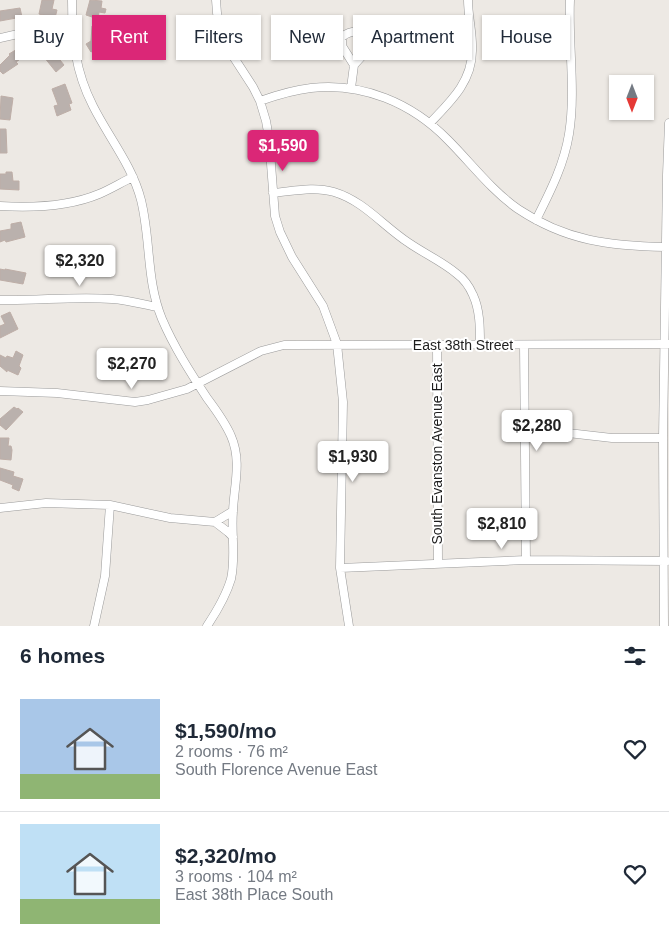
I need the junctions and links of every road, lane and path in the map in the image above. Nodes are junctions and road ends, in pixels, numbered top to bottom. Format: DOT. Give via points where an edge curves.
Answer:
graph roads {
  1 [pos="72,0"];
  2 [pos="216,0"];
  3 [pos="468,0"];
  4 [pos="570,0"];
  5 [pos="72,15"];
  6 [pos="15,35"];
  7 [pos="0,38"];
  8 [pos="76,60"];
  9 [pos="354,65"];
  10 [pos="351,88"];
  11 [pos="260,101"];
  12 [pos="430,123"];
  13 [pos="669,123"];
  14 [pos="133,177"];
  15 [pos="273,193"];
  16 [pos="668,202"];
  17 [pos="0,206"];
  18 [pos="536,220"];
  19 [pos="666,247"];
  20 [pos="0,300"];
  21 [pos="157,307"];
  22 [pos="337,344"];
  23 [pos="480,344"];
  24 [pos="667,344"];
  25 [pos="436,345"];
  26 [pos="524,345"];
  27 [pos="198,383"];
  28 [pos="0,391"];
  29 [pos="526,431"];
  30 [pos="663,438"];
  31 [pos="110,505"];
  32 [pos="0,508"];
  33 [pos="233,511"];
  34 [pos="215,522"];
  35 [pos="233,538"];
  36 [pos="526,560"];
  37 [pos="666,561"];
  38 [pos="438,564"];
  39 [pos="340,568"];
  40 [pos="94,626"];
  41 [pos="207,626"];
  42 [pos="349,626"];
  43 [pos="664,626"];
  1 -- 5 [label="street"];
  2 -- 11 [label="street" via="222,35"];
  3 -- 12 [label="street" via="472,51 468,73 454,99"];
  4 -- 18 [label="street" via="569,134 558,173"];
  6 -- 7 [label="street"];
  8 -- 14 [label="street" via="93,107"];
  9 -- 9 [label="street" via="372,46 369,33 356,31 342,37 342,46"];
  9 -- 10 [label="street"];
  10 -- 11 [label="street" via="311,88"];
  10 -- 12 [label="street" via="391,100"];
  11 -- 15 [label="street" via="269,138"];
  12 -- 18 [label="street" via="502,196"];
  13 -- 16 [label="street"];
  14 -- 17 [label="street" via="96,195 64,203"];
  14 -- 21 [label="street" via="141,201"];
  15 -- 22 [label="street" via="275,216 284,244 323,306"];
  15 -- 23 [label="street" via="319,189 360,203 387,228 458,275 473,295"];
  16 -- 19 [label="street"];
  18 -- 19 [label="street" via="567,234 604,243"];
  19 -- 24 [label="street"];
  20 -- 21 [label="street" via="91,298"];
  21 -- 27 [label="street" via="175,347"];
  22 -- 25 [label="street, East 38th Street"];
  22 -- 27 [label="street, East 38th Street" via="284,345 258,352"];
  22 -- 39 [label="street" via="343,402"];
  23 -- 25 [label="street, East 38th Street"];
  23 -- 26 [label="street, East 38th Street"];
  24 -- 26 [label="street, East 38th Street"];
  24 -- 30 [label="street"];
  25 -- 38 [label="street, South Evanston Avenue East"];
  26 -- 29 [label="street"];
  27 -- 28 [label="street, East 38th Street" via="187,389 134,402 57,393"];
  27 -- 33 [label="street" via="234,445 237,473"];
  29 -- 30 [label="street" via="612,438"];
  29 -- 36 [label="street"];
  30 -- 37 [label="street"];
  31 -- 32 [label="street" via="46,503"];
  31 -- 34 [label="street" via="170,518"];
  31 -- 40 [label="street" via="105,576"];
  33 -- 34 [label="street"];
  33 -- 35 [label="street"];
  34 -- 35 [label="street"];
  35 -- 41 [label="street" via="230,580"];
  36 -- 37 [label="street"];
  36 -- 38 [label="street"];
  37 -- 43 [label="street"];
  38 -- 39 [label="street"];
  39 -- 42 [label="street"];
}
